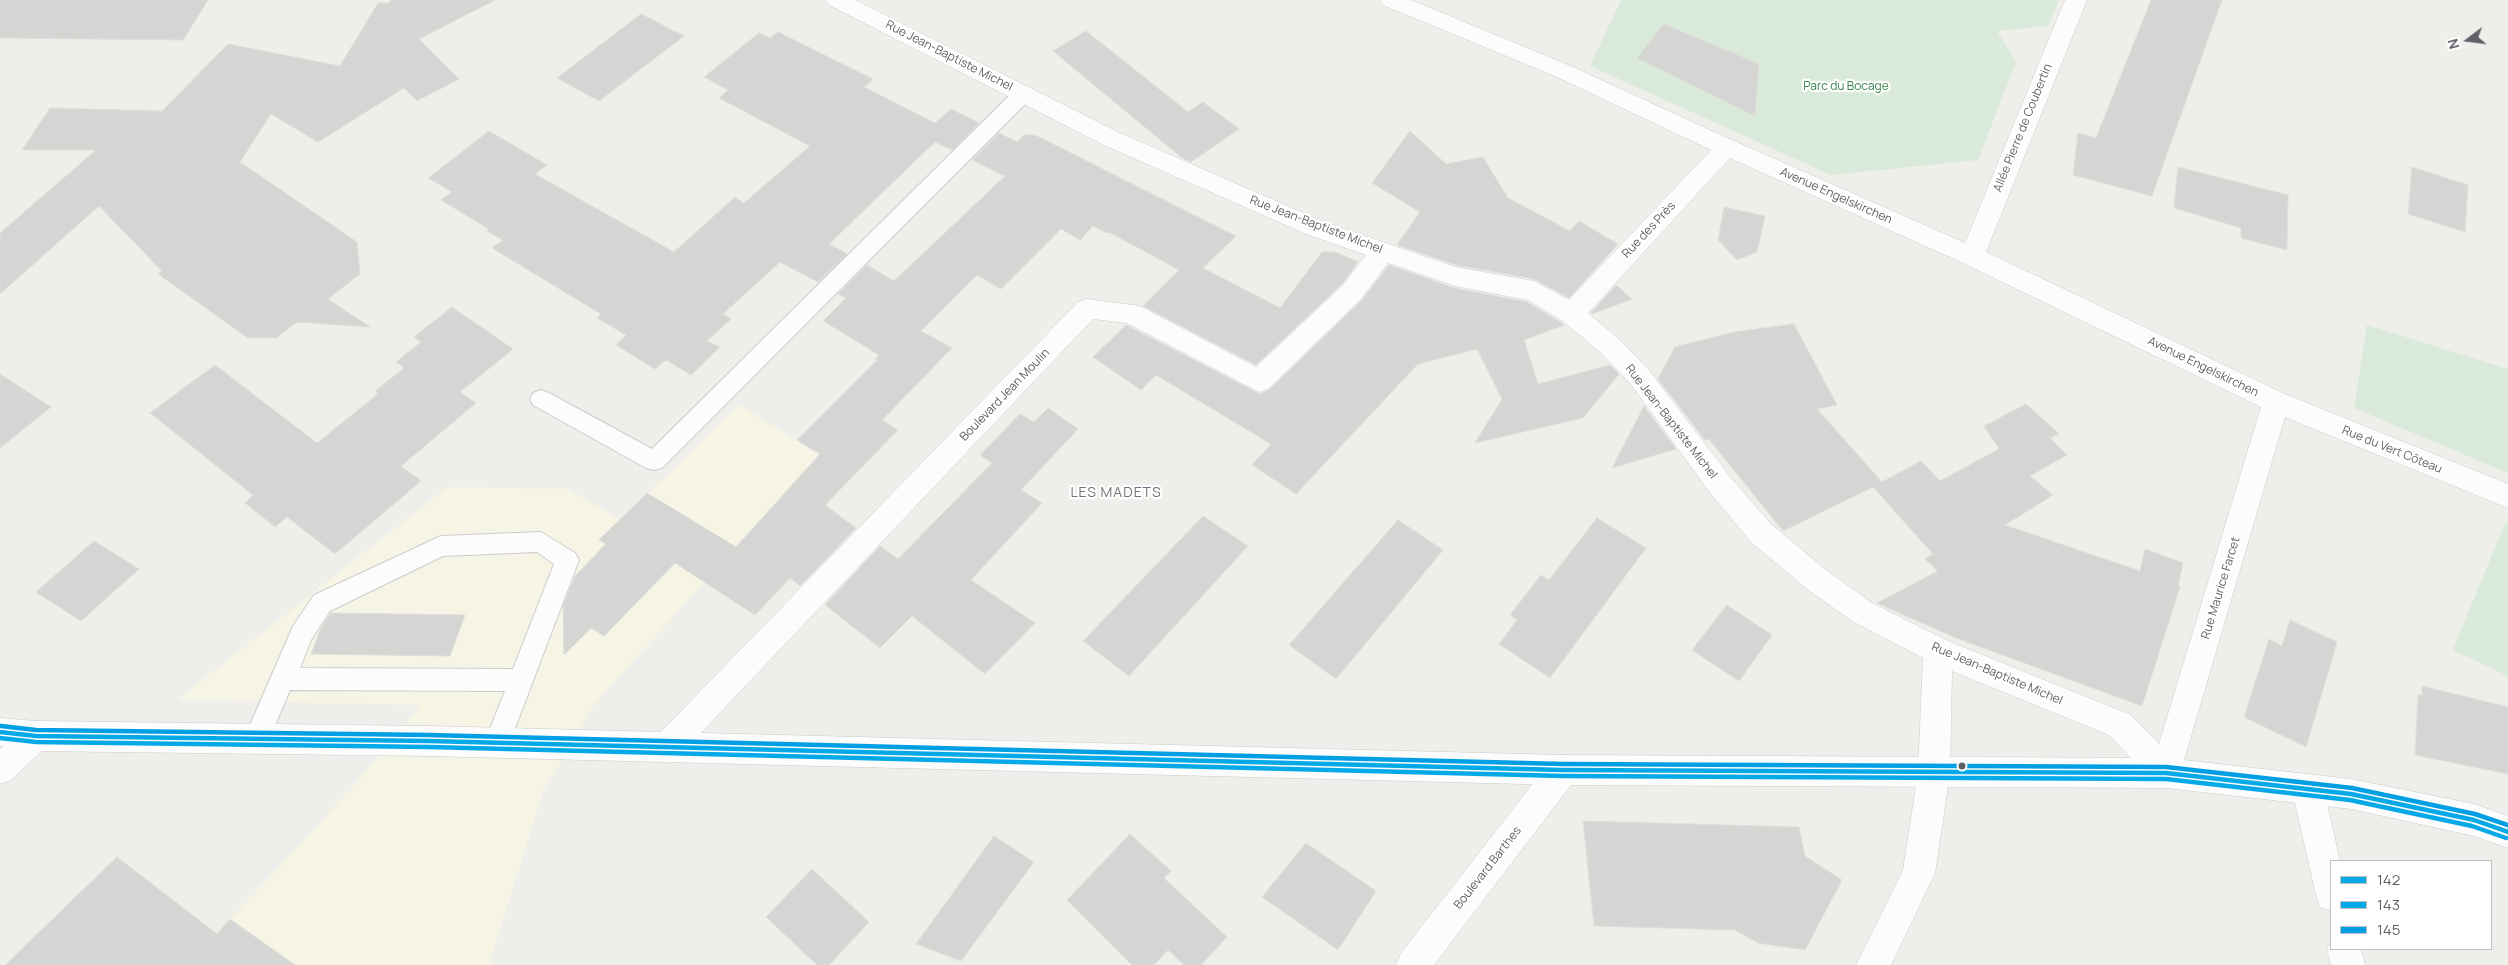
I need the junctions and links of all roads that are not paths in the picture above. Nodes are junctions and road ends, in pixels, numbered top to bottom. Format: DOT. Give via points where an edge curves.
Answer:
graph roads {
  1 [pos="837,0"];
  2 [pos="1391,0"];
  3 [pos="2076,0"];
  4 [pos="1023,94"];
  5 [pos="1727,147"];
  6 [pos="1383,251"];
  7 [pos="1972,256"];
  8 [pos="1572,314"];
  9 [pos="541,399"];
  10 [pos="2276,402"];
  11 [pos="2508,496"];
  12 [pos="1938,650"];
  13 [pos="283,679"];
  14 [pos="522,680"];
  15 [pos="0,732"];
  16 [pos="36,736"];
  17 [pos="257,739"];
  18 [pos="497,744"];
  19 [pos="666,748"];
  20 [pos="0,769"];
  21 [pos="1563,770"];
  22 [pos="1934,773"];
  23 [pos="2166,774"];
  24 [pos="2308,790"];
  25 [pos="2508,832"];
  26 [pos="2330,886"];
  27 [pos="2344,950"];
  28 [pos="1413,965"];
  29 [pos="1874,965"];
  30 [pos="2348,965"];
  1 -- 4 [label="street, Rue Jean-Baptiste Michel"];
  2 -- 5 [label="street, Avenue Engelskirchen" via="1565,72"];
  3 -- 7 [label="street, Allée Pierre de Coubertin"];
  4 -- 6 [label="street, Rue Jean-Baptiste Michel" via="1198,179 1316,228"];
  4 -- 9 [label="lane" via="654,461"];
  5 -- 7 [label="street, Avenue Engelskirchen"];
  5 -- 8 [label="street, Rue des Près"];
  6 -- 8 [label="street, Rue Jean-Baptiste Michel" via="1455,276 1534,291"];
  6 -- 19 [label="street, Boulevard Jean Moulin" via="1352,292 1259,381 1130,313 1087,309"];
  7 -- 10 [label="street, Avenue Engelskirchen"];
  8 -- 12 [label="street, Rue Jean-Baptiste Michel" via="1612,347 1639,376 1720,486 1762,534 1862,612"];
  10 -- 11 [label="street, Rue du Vert Côteau"];
  10 -- 23 [label="street, Rue Maurice Farcet"];
  12 -- 22 [label="street"];
  12 -- 23 [label="street, Rue Jean-Baptiste Michel" via="2120,725"];
  13 -- 14 [label="lane"];
  13 -- 14 [label="lane" via="302,634 322,603 440,546 541,542 567,560"];
  13 -- 17 [label="lane"];
  14 -- 18 [label="lane"];
  15 -- 16 [label="street"];
  16 -- 17 [label="street"];
  16 -- 20 [label="street"];
  17 -- 18 [label="street"];
  18 -- 19 [label="street"];
  19 -- 21 [label="street"];
  21 -- 22 [label="street"];
  21 -- 28 [label="street, Boulevard Barthes"];
  22 -- 23 [label="street"];
  22 -- 29 [label="street" via="1919,873"];
  23 -- 24 [label="street"];
  24 -- 25 [label="street" via="2361,796 2474,820"];
  24 -- 26 [label="street"];
  27 -- 30 [label="street"];
}
